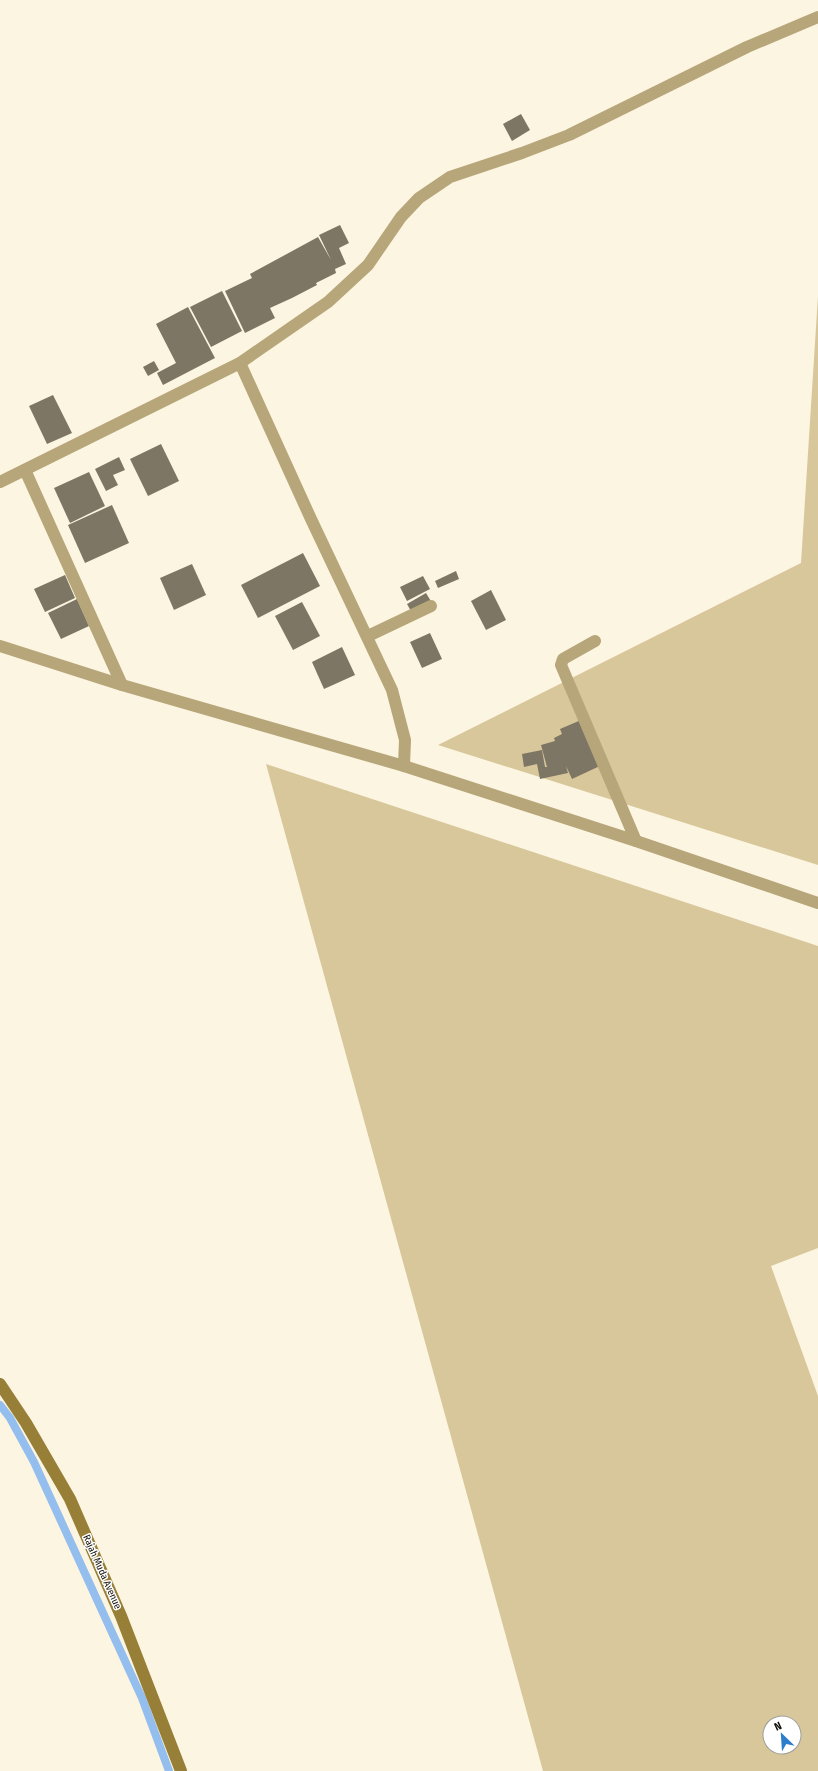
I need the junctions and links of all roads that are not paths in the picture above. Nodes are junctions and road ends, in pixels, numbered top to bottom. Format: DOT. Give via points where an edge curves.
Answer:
graph roads {
  1 [pos="818,17"];
  2 [pos="240,363"];
  3 [pos="25,470"];
  4 [pos="0,482"];
  5 [pos="431,606"];
  6 [pos="368,636"];
  7 [pos="595,641"];
  8 [pos="0,646"];
  9 [pos="122,685"];
  10 [pos="404,766"];
  11 [pos="636,841"];
  12 [pos="818,903"];
  13 [pos="0,1384"];
  14 [pos="181,1771"];
  1 -- 2 [label="street" via="747,47 569,135 450,177 419,198 401,216 368,264 328,302"];
  2 -- 3 [label="street"];
  2 -- 6 [label="street"];
  3 -- 4 [label="street"];
  3 -- 9 [label="street"];
  5 -- 6 [label="street"];
  6 -- 10 [label="street" via="392,690 400,718 405,740"];
  7 -- 11 [label="street" via="563,659 561,665"];
  8 -- 9 [label="street"];
  9 -- 10 [label="street"];
  10 -- 11 [label="street"];
  11 -- 12 [label="street"];
  13 -- 14 [label="street, Rajah Muda Avenue" via="70,1499 121,1616"];
}
